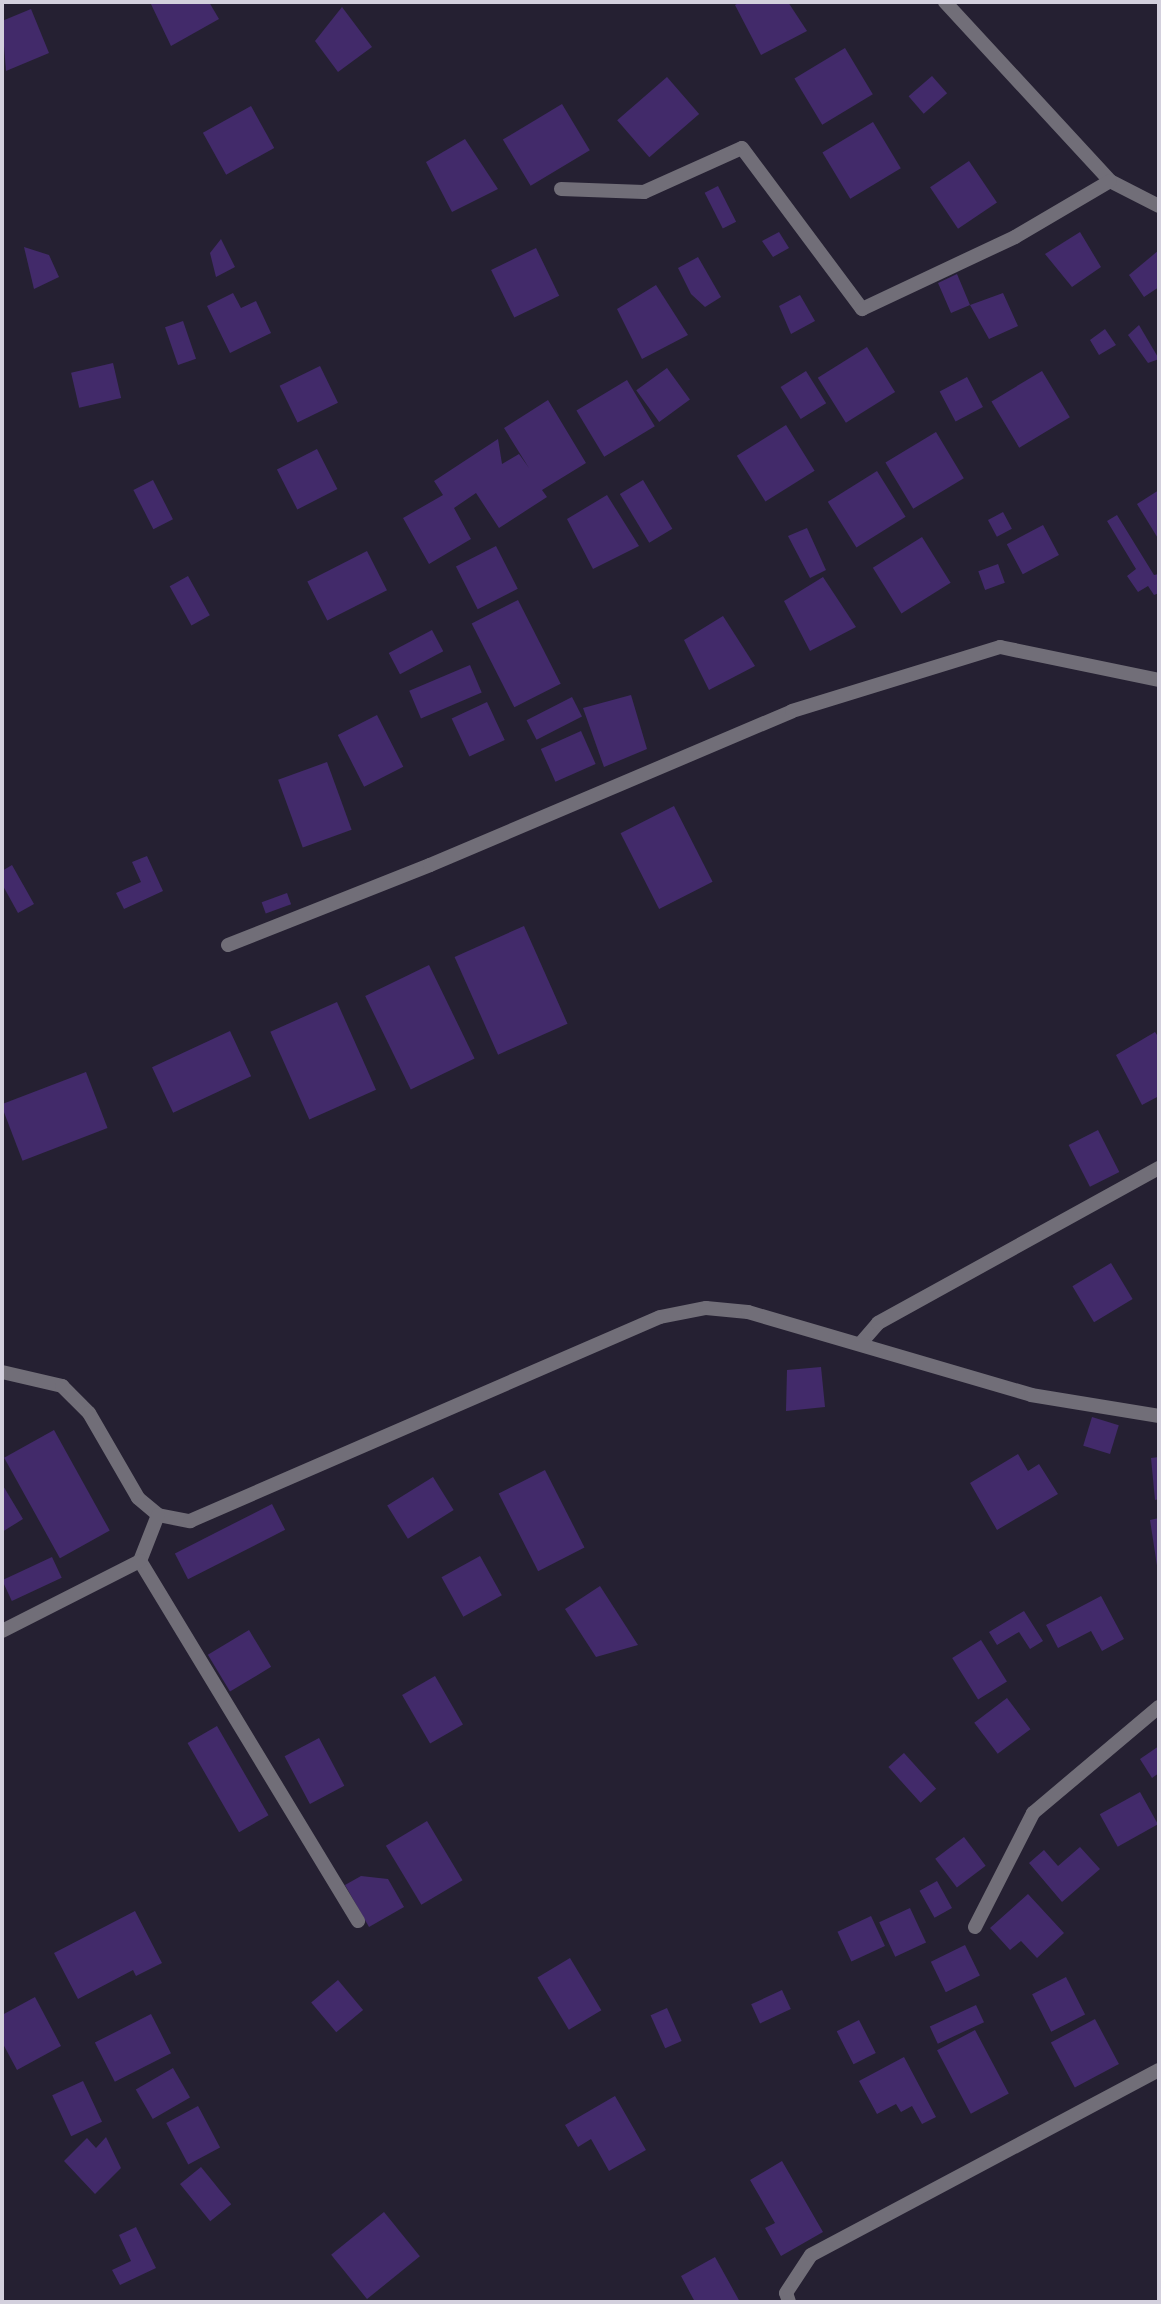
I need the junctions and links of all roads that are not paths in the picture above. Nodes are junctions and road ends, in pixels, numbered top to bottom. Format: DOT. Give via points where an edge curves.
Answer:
graph roads {
  1 [pos="946,2"];
  2 [pos="1111,181"];
  3 [pos="561,189"];
  4 [pos="1159,206"];
  5 [pos="1159,680"];
  6 [pos="228,945"];
  7 [pos="1159,1168"];
  8 [pos="860,1344"];
  9 [pos="2,1372"];
  10 [pos="1159,1416"];
  11 [pos="158,1515"];
  12 [pos="140,1561"];
  13 [pos="2,1632"];
  14 [pos="1159,1707"];
  15 [pos="358,1921"];
  16 [pos="975,1927"];
  17 [pos="1159,2070"];
  18 [pos="789,2302"];
  1 -- 2 [label="street"];
  2 -- 3 [label="street" via="1015,237 862,309 742,148 644,192"];
  2 -- 4 [label="street"];
  5 -- 6 [label="street" via="1000,647 792,711 430,865"];
  7 -- 8 [label="street" via="878,1322"];
  8 -- 10 [label="street" via="1031,1395"];
  8 -- 11 [label="street" via="748,1312 706,1308 660,1317 190,1521"];
  9 -- 11 [label="street" via="62,1386 89,1413 138,1498"];
  11 -- 12 [label="street"];
  12 -- 13 [label="street"];
  12 -- 15 [label="street"];
  14 -- 16 [label="street" via="1032,1813"];
  17 -- 18 [label="street" via="811,2255 786,2293"];
}
